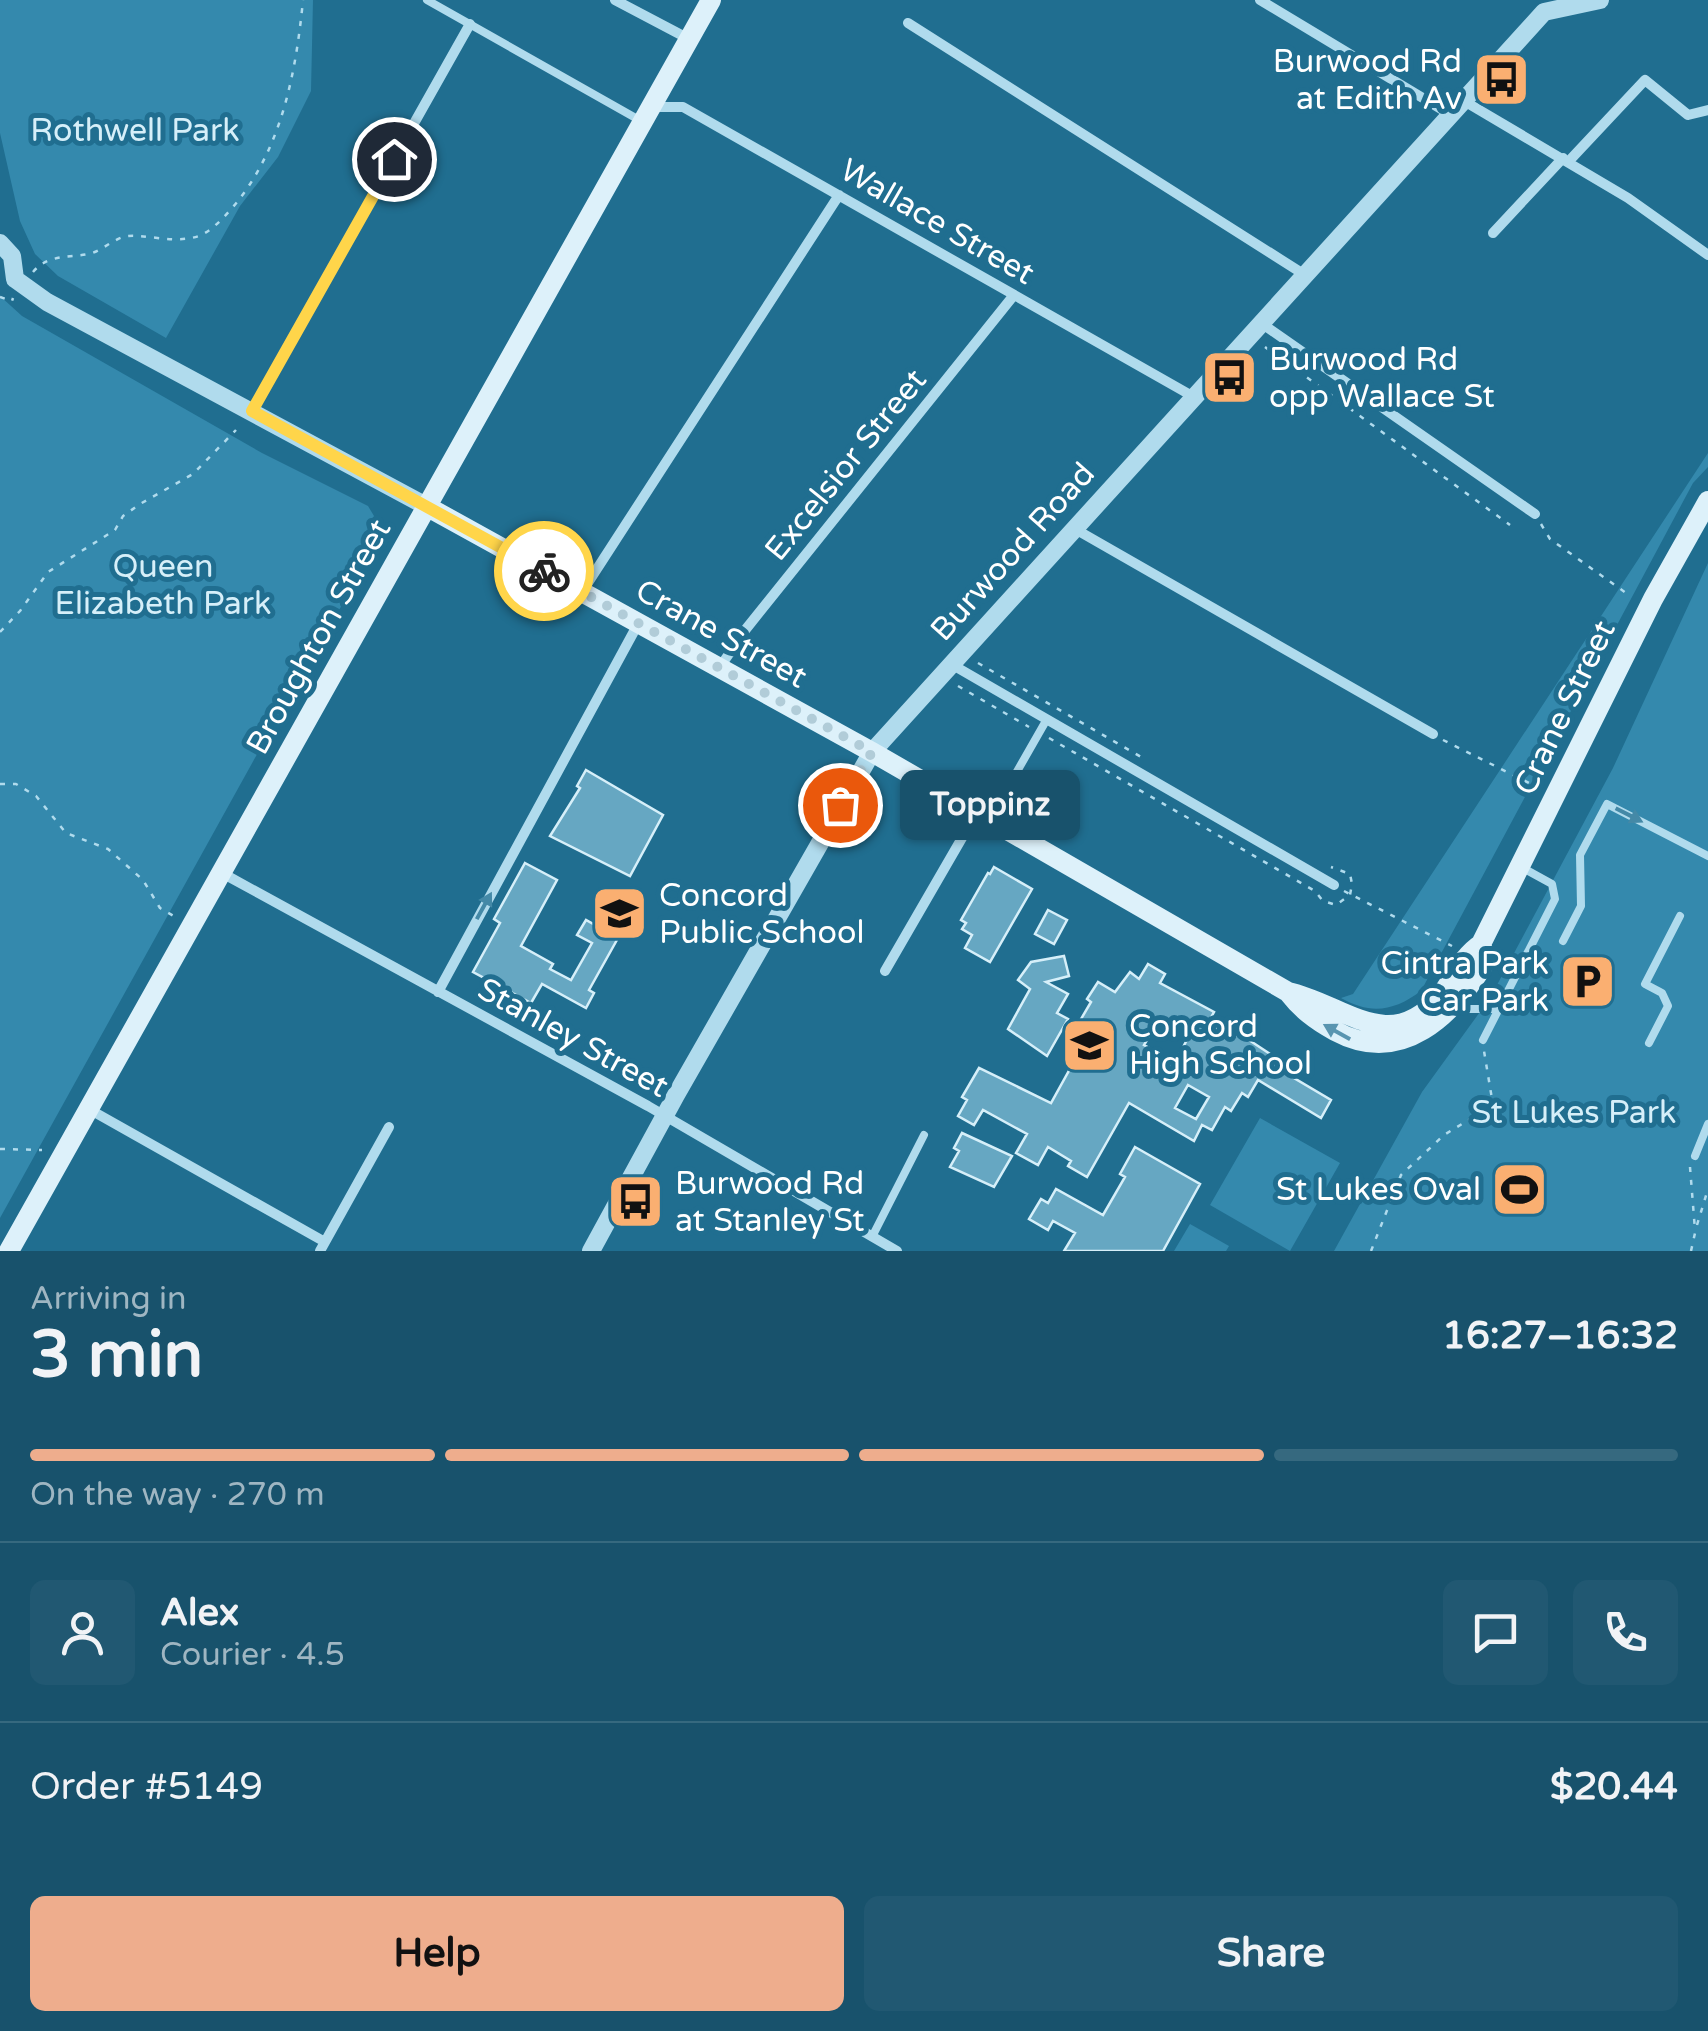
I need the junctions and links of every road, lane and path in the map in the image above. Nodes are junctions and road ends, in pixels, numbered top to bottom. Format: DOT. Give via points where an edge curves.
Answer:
graph roads {
  1 [pos="303,0"];
  2 [pos="428,0"];
  3 [pos="616,0"];
  4 [pos="711,0"];
  5 [pos="1260,0"];
  6 [pos="1600,0"];
  7 [pos="1543,6"];
  8 [pos="470,24"];
  9 [pos="908,24"];
  10 [pos="689,39"];
  11 [pos="1457,108"];
  12 [pos="1708,110"];
  13 [pos="647,115"];
  14 [pos="1566,159"];
  15 [pos="839,195"];
  16 [pos="1493,233"];
  17 [pos="0,243"];
  18 [pos="1708,255"];
  19 [pos="1305,275"];
  20 [pos="14,286"];
  21 [pos="1014,295"];
  22 [pos="0,297"];
  23 [pos="1261,324"];
  24 [pos="1265,347"];
  25 [pos="1194,397"];
  26 [pos="252,411"];
  27 [pos="236,430"];
  28 [pos="1708,500"];
  29 [pos="426,506"];
  30 [pos="1535,514"];
  31 [pos="1510,525"];
  32 [pos="1075,529"];
  33 [pos="582,592"];
  34 [pos="1626,593"];
  35 [pos="638,623"];
  36 [pos="0,632"];
  37 [pos="978,662"];
  38 [pos="952,664"];
  39 [pos="719,668"];
  40 [pos="957,685"];
  41 [pos="1048,720"];
  42 [pos="1040,733"];
  43 [pos="1433,734"];
  44 [pos="872,752"];
  45 [pos="1145,760"];
  46 [pos="0,784"];
  47 [pos="1003,796"];
  48 [pos="1554,796"];
  49 [pos="977,812"];
  50 [pos="1708,856"];
  51 [pos="1329,866"];
  52 [pos="1521,867"];
  53 [pos="221,872"];
  54 [pos="1334,885"];
  55 [pos="1350,895"];
  56 [pos="1680,916"];
  57 [pos="176,918"];
  58 [pos="1563,941"];
  59 [pos="1474,949"];
  60 [pos="885,971"];
  61 [pos="438,992"];
  62 [pos="1288,992"];
  63 [pos="1450,1009"];
  64 [pos="1498,1009"];
  65 [pos="1483,1040"];
  66 [pos="1650,1043"];
  67 [pos="88,1108"];
  68 [pos="664,1116"];
  69 [pos="1708,1124"];
  70 [pos="388,1127"];
  71 [pos="924,1135"];
  72 [pos="0,1149"];
  73 [pos="44,1150"];
  74 [pos="1692,1157"];
  75 [pos="1708,1189"];
  76 [pos="1695,1230"];
  77 [pos="872,1237"];
  78 [pos="322,1247"];
  79 [pos="8,1251"];
  80 [pos="591,1251"];
  81 [pos="897,1251"];
  82 [pos="1370,1251"];
  83 [pos="1691,1251"];
  1 -- 20 [label="path" via="292,83 274,134 253,180 219,223 178,240 126,236 93,253 49,259"];
  2 -- 8 [label="lane"];
  3 -- 10 [label="street"];
  4 -- 10 [label="main road, Broughton Street"];
  5 -- 11 [label="street"];
  6 -- 7 [label="street, Burwood Road"];
  7 -- 11 [label="street, Burwood Road"];
  8 -- 13 [label="lane"];
  8 -- 26 [label="street"];
  9 -- 19 [label="street"];
  10 -- 13 [label="main road, Broughton Street"];
  11 -- 14 [label="street"];
  11 -- 19 [label="street, Burwood Road"];
  12 -- 14 [label="street" via="1688,114 1644,80"];
  13 -- 15 [label="street, Wallace Street" via="684,108"];
  13 -- 29 [label="main road, Broughton Street"];
  14 -- 16 [label="street"];
  14 -- 18 [label="street"];
  15 -- 21 [label="street, Wallace Street"];
  15 -- 33 [label="street"];
  17 -- 20 [label="street" via="12,256"];
  19 -- 23 [label="street, Burwood Road"];
  20 -- 22 [label="path"];
  20 -- 26 [label="street, Crane Street"];
  21 -- 25 [label="street, Wallace Street"];
  21 -- 39 [label="street, Excelsior Street"];
  23 -- 25 [label="street, Burwood Road"];
  23 -- 30 [label="street"];
  24 -- 31 [label="path"];
  25 -- 32 [label="street, Burwood Road"];
  26 -- 29 [label="street, Crane Street"];
  27 -- 36 [label="path" via="193,474 48,572"];
  28 -- 48 [label="main road, Crane Street"];
  29 -- 33 [label="main road, Crane Street"];
  29 -- 53 [label="main road, Broughton Street"];
  30 -- 34 [label="path" via="1550,539"];
  32 -- 38 [label="street, Burwood Road"];
  32 -- 43 [label="street"];
  33 -- 35 [label="main road, Crane Street"];
  35 -- 39 [label="main road, Crane Street"];
  61 -- 35 [label="street, one-way"];
  37 -- 45 [label="path"];
  38 -- 41 [label="street"];
  38 -- 44 [label="street, Burwood Road"];
  39 -- 44 [label="main road, Crane Street"];
  40 -- 42 [label="path"];
  41 -- 42 [label="lane"];
  41 -- 54 [label="street"];
  42 -- 47 [label="lane"];
  42 -- 55 [label="path" via="1323,901 1336,905"];
  43 -- 48 [label="path"];
  44 -- 49 [label="main road, Crane Street"];
  44 -- 68 [label="street, Burwood Road"];
  46 -- 57 [label="path" via="16,784 36,796 66,833 108,849"];
  48 -- 52 [label="main road, Crane Street"];
  49 -- 60 [label="street"];
  49 -- 62 [label="main road, Crane Street"];
  58 -- 50 [label="lane, one-way" via="1582,906 1580,855 1607,804"];
  51 -- 55 [label="path" via="1350,874"];
  52 -- 59 [label="main road, Crane Street"];
  52 -- 64 [label="lane" via="1552,884 1555,899"];
  53 -- 61 [label="street, Stanley Street"];
  53 -- 67 [label="main road, Broughton Street"];
  54 -- 55 [label="path"];
  55 -- 59 [label="path"];
  56 -- 66 [label="lane" via="1645,984 1662,993 1668,1006"];
  59 -- 62 [label="main road, Crane Street" via="1436,1001 1402,1023 1354,1021"];
  59 -- 63 [label="main road, Crane Street" via="1486,962"];
  61 -- 68 [label="street, Stanley Street"];
  63 -- 62 [label="main road, Crane Street, one-way" via="1407,1038 1370,1042 1352,1040 1304,1013"];
  63 -- 64 [label="lane"];
  64 -- 65 [label="lane"];
  65 -- 82 [label="path" via="1493,1105 1444,1135 1400,1175"];
  67 -- 78 [label="street"];
  67 -- 79 [label="main road, Broughton Street"];
  68 -- 77 [label="street, Stanley Street"];
  68 -- 80 [label="street, Burwood Road"];
  69 -- 74 [label="lane"];
  70 -- 78 [label="street"];
  71 -- 77 [label="lane"];
  72 -- 73 [label="path"];
  74 -- 76 [label="path"];
  75 -- 76 [label="path"];
  76 -- 83 [label="path"];
  77 -- 81 [label="street, Stanley Street"];
}
